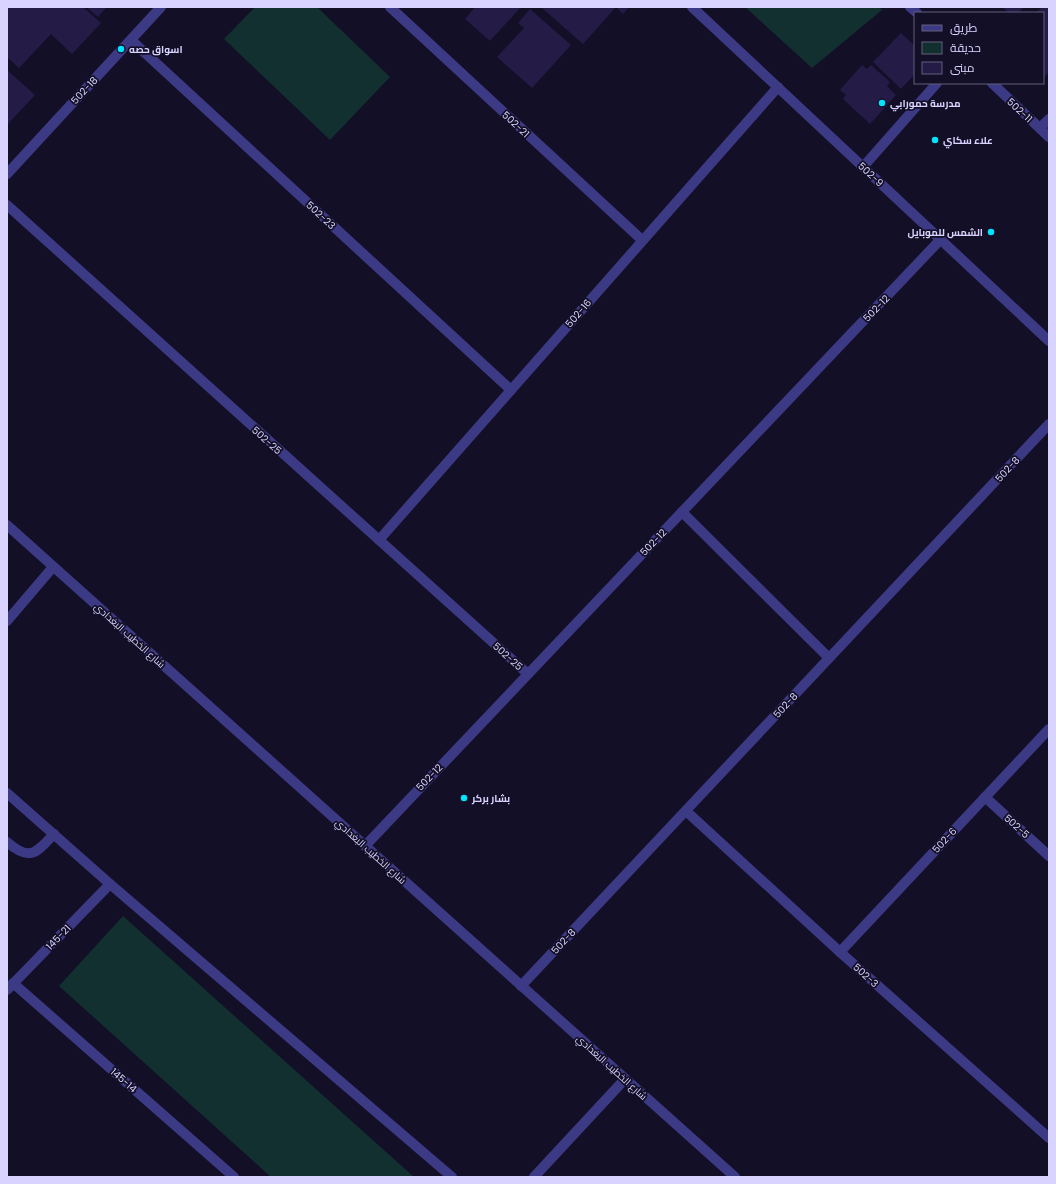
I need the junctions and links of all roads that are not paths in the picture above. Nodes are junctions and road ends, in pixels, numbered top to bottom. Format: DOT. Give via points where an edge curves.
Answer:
graph roads {
  1 [pos="161,7"];
  2 [pos="390,7"];
  3 [pos="692,7"];
  4 [pos="131,40"];
  5 [pos="936,84"];
  6 [pos="993,84"];
  7 [pos="778,87"];
  8 [pos="1049,119"];
  9 [pos="1040,128"];
  10 [pos="1049,137"];
  11 [pos="863,166"];
  12 [pos="7,174"];
  13 [pos="7,206"];
  14 [pos="941,239"];
  15 [pos="642,240"];
  16 [pos="1049,341"];
  17 [pos="511,390"];
  18 [pos="1049,424"];
  19 [pos="682,512"];
  20 [pos="7,525"];
  21 [pos="379,540"];
  22 [pos="53,567"];
  23 [pos="7,621"];
  24 [pos="829,658"];
  25 [pos="528,674"];
  26 [pos="1049,729"];
  27 [pos="7,793"];
  28 [pos="985,797"];
  29 [pos="686,811"];
  30 [pos="54,834"];
  31 [pos="7,842"];
  32 [pos="364,846"];
  33 [pos="1049,856"];
  34 [pos="110,884"];
  35 [pos="840,952"];
  36 [pos="521,986"];
  37 [pos="10,987"];
  38 [pos="625,1079"];
  39 [pos="1049,1138"];
  40 [pos="234,1177"];
  41 [pos="452,1177"];
  42 [pos="534,1177"];
  43 [pos="735,1177"];
  1 -- 4 [label="street, 502-18"];
  2 -- 15 [label="street, 502-21"];
  3 -- 7 [label="street, 502-9"];
  4 -- 12 [label="street, 502-18"];
  4 -- 17 [label="street, 502-23"];
  5 -- 11 [label="street"];
  6 -- 9 [label="street, 502-11"];
  7 -- 11 [label="street, 502-9"];
  7 -- 15 [label="street, 502-16"];
  8 -- 9 [label="street"];
  9 -- 10 [label="street, 502-11"];
  11 -- 14 [label="street, 502-9"];
  13 -- 21 [label="street, 502-25"];
  14 -- 16 [label="street, 502-9"];
  14 -- 19 [label="street, 502-12"];
  15 -- 17 [label="street, 502-16"];
  17 -- 21 [label="street, 502-16"];
  18 -- 24 [label="street, 502-8"];
  19 -- 24 [label="street"];
  19 -- 25 [label="street, 502-12"];
  20 -- 22 [label="street, شارع الخطيب البغدادي"];
  21 -- 25 [label="street, 502-25"];
  22 -- 23 [label="street"];
  22 -- 32 [label="street, شارع الخطيب البغدادي"];
  24 -- 29 [label="street, 502-8"];
  25 -- 32 [label="street, 502-12"];
  26 -- 28 [label="street, 502-6"];
  27 -- 30 [label="street"];
  28 -- 33 [label="street, 502-5"];
  28 -- 35 [label="street, 502-6"];
  29 -- 35 [label="street, 502-3"];
  29 -- 36 [label="street, 502-8"];
  30 -- 31 [label="street" via="32,853 16,850"];
  30 -- 34 [label="street"];
  32 -- 36 [label="street, شارع الخطيب البغدادي"];
  34 -- 37 [label="street, 145-21"];
  34 -- 41 [label="street"];
  35 -- 39 [label="street, 502-3"];
  36 -- 38 [label="street, شارع الخطيب البغدادي"];
  37 -- 40 [label="street, 145-14"];
  38 -- 42 [label="street"];
  38 -- 43 [label="street, شارع الخطيب البغدادي"];
}
